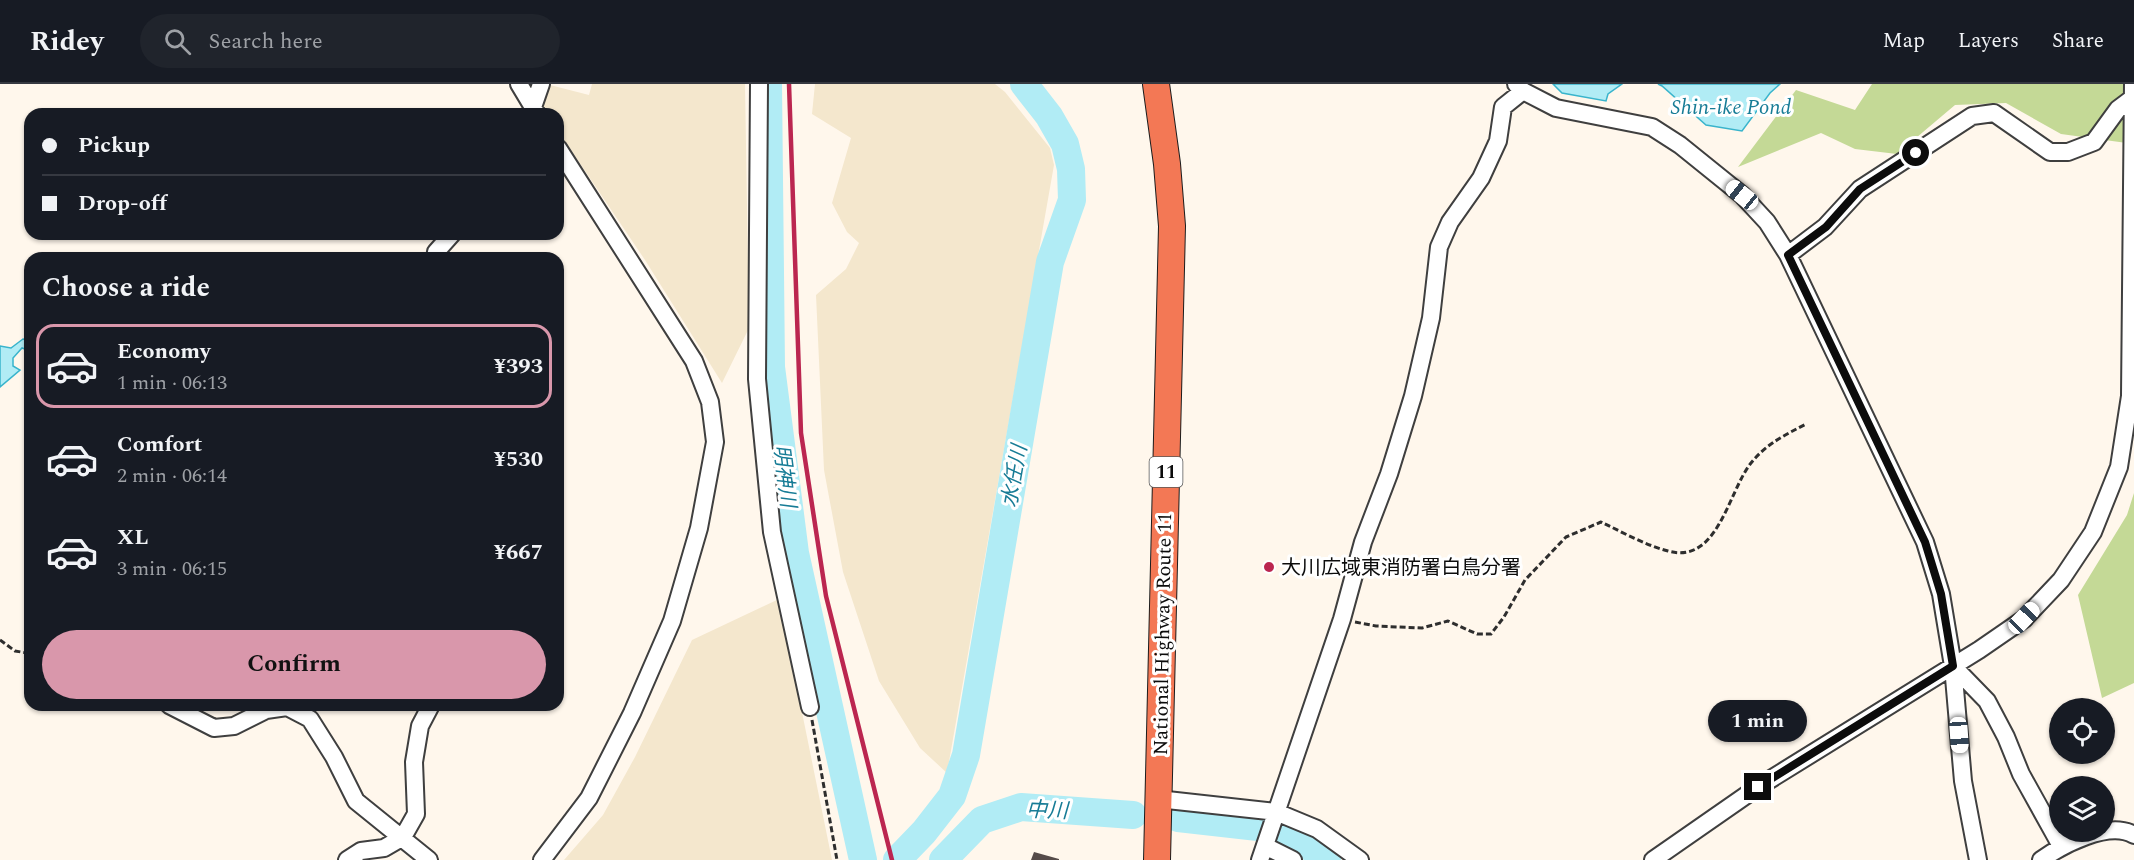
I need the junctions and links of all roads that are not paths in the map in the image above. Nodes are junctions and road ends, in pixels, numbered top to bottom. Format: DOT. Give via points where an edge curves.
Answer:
graph roads {
  1 [pos="519,84"];
  2 [pos="541,84"];
  3 [pos="759,84"];
  4 [pos="1156,84"];
  5 [pos="2133,84"];
  6 [pos="1520,88"];
  7 [pos="2134,97"];
  8 [pos="532,108"];
  9 [pos="535,108"];
  10 [pos="564,156"];
  11 [pos="2134,235"];
  12 [pos="447,240"];
  13 [pos="436,252"];
  14 [pos="1788,255"];
  15 [pos="1953,666"];
  16 [pos="810,707"];
  17 [pos="181,711"];
  18 [pos="264,711"];
  19 [pos="294,711"];
  20 [pos="428,711"];
  21 [pos="1158,799"];
  22 [pos="1274,815"];
  23 [pos="2134,835"];
  24 [pos="403,837"];
  25 [pos="2061,846"];
  26 [pos="1262,853"];
  27 [pos="347,860"];
  28 [pos="429,860"];
  29 [pos="542,860"];
  30 [pos="1157,860"];
  31 [pos="1293,860"];
  32 [pos="1360,860"];
  33 [pos="1653,860"];
  34 [pos="1978,860"];
  35 [pos="2041,860"];
  1 -- 8 [label="street"];
  2 -- 9 [label="street"];
  3 -- 16 [label="street" via="758,379 772,532"];
  4 -- 21 [label="highway, National Highway Route 11 / 11" via="1172,226"];
  5 -- 7 [label="street"];
  6 -- 14 [label="street" via="1556,108 1652,127 1742,195 1767,222"];
  6 -- 22 [label="street" via="1503,107 1498,141 1481,178 1450,222 1439,247 1431,318 1413,396"];
  7 -- 11 [label="street"];
  7 -- 14 [label="street" via="2118,109 2094,142 2068,152 2050,152 1994,113 1972,116 1860,189 1826,227"];
  10 -- 29 [label="street" via="694,361 710,402 715,442 699,528 672,621 590,798"];
  11 -- 15 [label="street" via="2130,396 2119,467 2093,532 2061,580 2024,618"];
  12 -- 13 [label="street"];
  14 -- 15 [label="street" via="1925,542 1941,594"];
  15 -- 25 [label="street" via="1987,701"];
  15 -- 33 [label="street" via="1758,787"];
  15 -- 34 [label="street" via="1963,781"];
  17 -- 18 [label="street" via="214,728 234,726"];
  19 -- 24 [label="street" via="309,719 356,801"];
  20 -- 24 [label="street" via="420,726 414,762 416,814"];
  21 -- 22 [label="street"];
  21 -- 30 [label="highway, National Highway Route 11 / 11"];
  22 -- 26 [label="street"];
  22 -- 32 [label="street" via="1317,829"];
  23 -- 25 [label="street" via="2111,830"];
  24 -- 27 [label="street" via="384,848 361,851"];
  24 -- 28 [label="street"];
  25 -- 35 [label="street"];
  26 -- 31 [label="street"];
}
